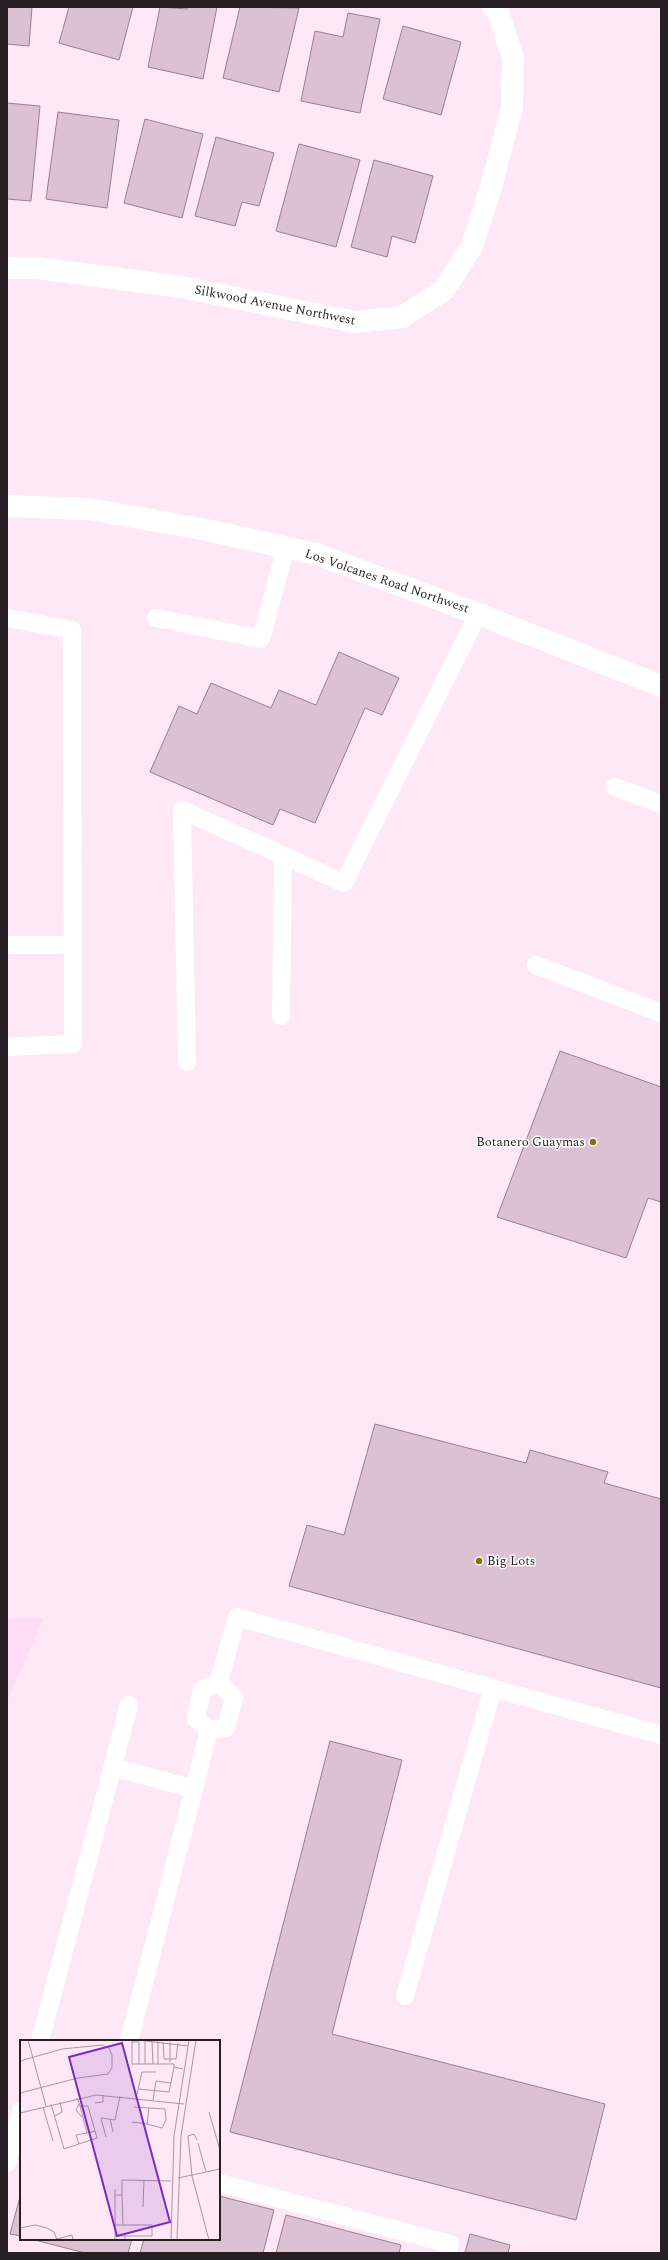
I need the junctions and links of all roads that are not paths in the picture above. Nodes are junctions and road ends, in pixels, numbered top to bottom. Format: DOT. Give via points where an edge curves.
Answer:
graph roads {
  1 [pos="493,7"];
  2 [pos="7,268"];
  3 [pos="7,506"];
  4 [pos="286,547"];
  5 [pos="478,614"];
  6 [pos="7,618"];
  7 [pos="156,618"];
  8 [pos="661,686"];
  9 [pos="615,787"];
  10 [pos="661,804"];
  11 [pos="284,856"];
  12 [pos="7,945"];
  13 [pos="73,945"];
  14 [pos="536,965"];
  15 [pos="661,1013"];
  16 [pos="281,1016"];
  17 [pos="7,1046"];
  18 [pos="187,1062"];
  19 [pos="219,1682"];
  20 [pos="493,1688"];
  21 [pos="129,1705"];
  22 [pos="209,1730"];
  23 [pos="661,1735"];
  24 [pos="113,1768"];
  25 [pos="194,1789"];
  26 [pos="405,1996"];
  27 [pos="40,2040"];
  28 [pos="129,2040"];
  29 [pos="19,2130"];
  30 [pos="7,2163"];
  31 [pos="220,2183"];
  32 [pos="448,2253"];
  1 -- 2 [label="street, Silkwood Avenue Northwest" via="498,12 513,58 512,107 492,184 472,246 444,290 402,317 355,322 181,287 37,268"];
  3 -- 4 [label="street, Los Volcanes Road Northwest" via="88,509"];
  4 -- 5 [label="street, Los Volcanes Road Northwest" via="316,554"];
  4 -- 7 [label="lane" via="261,639"];
  5 -- 8 [label="street, Los Volcanes Road Northwest"];
  5 -- 11 [label="lane" via="344,883"];
  6 -- 13 [label="lane" via="72,630"];
  9 -- 10 [label="lane"];
  11 -- 16 [label="lane"];
  11 -- 18 [label="lane" via="182,810"];
  12 -- 13 [label="lane"];
  13 -- 17 [label="lane" via="73,1044"];
  14 -- 15 [label="lane"];
  19 -- 20 [label="lane" via="237,1617"];
  19 -- 22 [label="lane" via="202,1690 196,1718"];
  19 -- 22 [label="lane" via="234,1698 226,1728"];
  20 -- 23 [label="lane"];
  20 -- 26 [label="lane"];
  21 -- 24 [label="lane"];
  22 -- 25 [label="lane"];
  24 -- 25 [label="lane"];
  24 -- 27 [label="lane"];
  25 -- 28 [label="lane"];
  29 -- 30 [label="lane"];
  31 -- 32 [label="lane" via="450,2244"];
}
